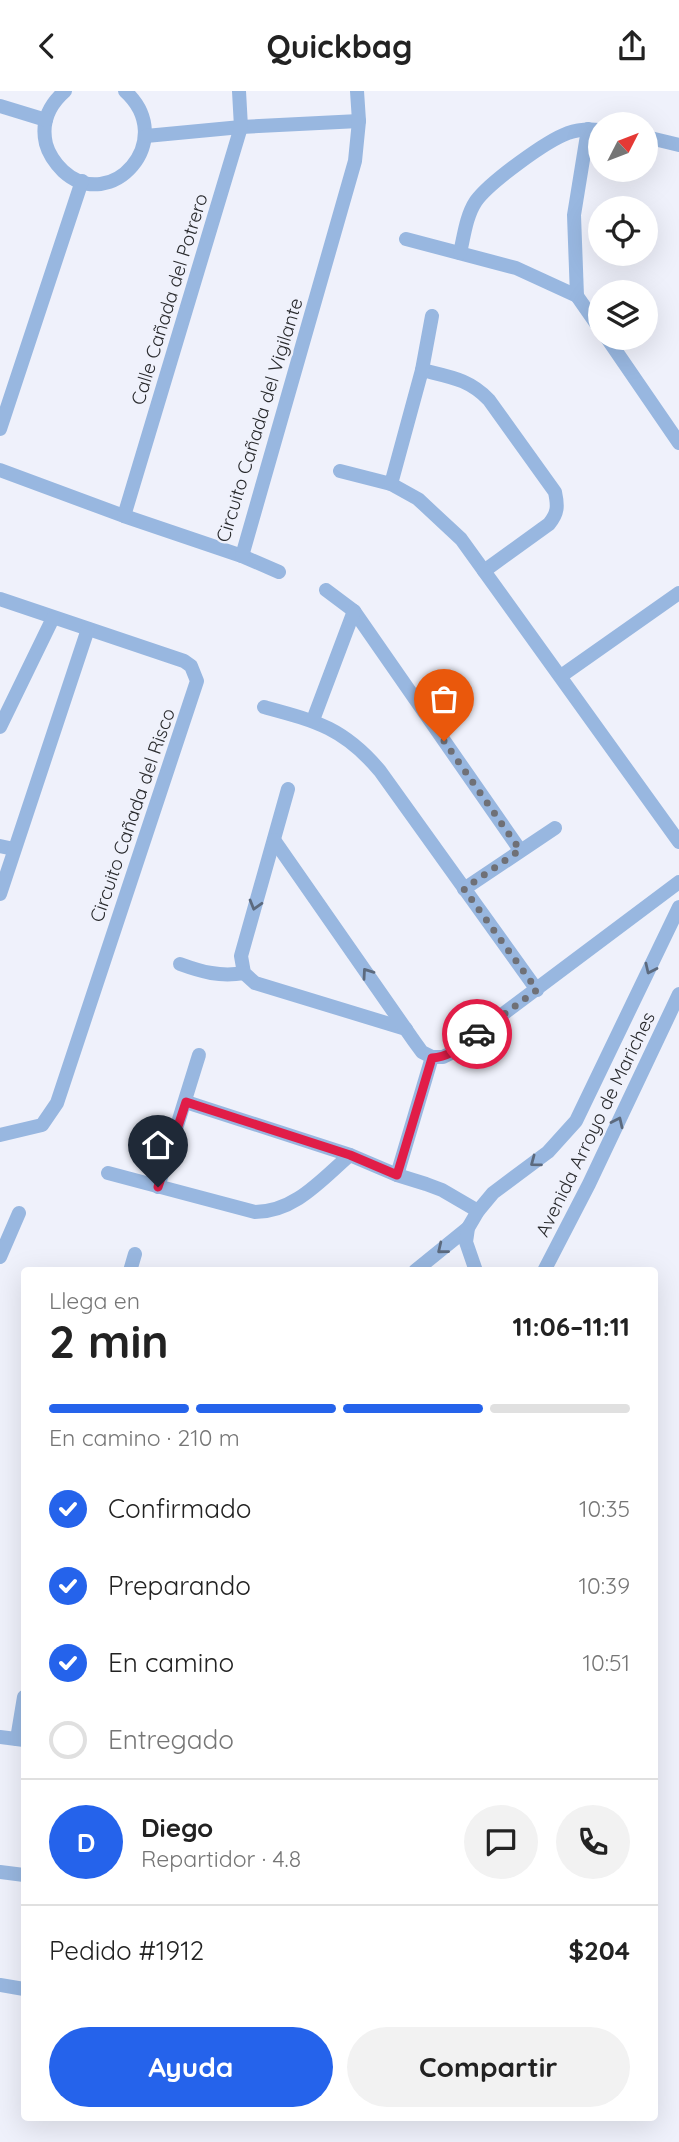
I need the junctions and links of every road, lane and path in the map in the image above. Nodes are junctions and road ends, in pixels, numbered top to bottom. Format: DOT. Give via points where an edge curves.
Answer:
graph roads {
  1 [pos="65,91"];
  2 [pos="125,91"];
  3 [pos="239,91"];
  4 [pos="357,91"];
  5 [pos="0,106"];
  6 [pos="46,120"];
  7 [pos="359,121"];
  8 [pos="241,127"];
  9 [pos="588,130"];
  10 [pos="146,136"];
  11 [pos="658,140"];
  12 [pos="679,145"];
  13 [pos="588,155"];
  14 [pos="82,181"];
  15 [pos="406,239"];
  16 [pos="460,253"];
  17 [pos="577,296"];
  18 [pos="588,312"];
  19 [pos="432,316"];
  20 [pos="615,350"];
  21 [pos="422,369"];
  22 [pos="0,429"];
  23 [pos="679,443"];
  24 [pos="0,470"];
  25 [pos="340,471"];
  26 [pos="391,484"];
  27 [pos="124,516"];
  28 [pos="242,556"];
  29 [pos="484,571"];
  30 [pos="279,572"];
  31 [pos="327,590"];
  32 [pos="679,593"];
  33 [pos="0,599"];
  34 [pos="354,611"];
  35 [pos="54,618"];
  36 [pos="88,629"];
  37 [pos="561,676"];
  38 [pos="264,706"];
  39 [pos="313,720"];
  40 [pos="0,727"];
  41 [pos="288,789"];
  42 [pos="555,828"];
  43 [pos="274,839"];
  44 [pos="679,842"];
  45 [pos="7,848"];
  46 [pos="520,850"];
  47 [pos="679,882"];
  48 [pos="464,889"];
  49 [pos="0,894"];
  50 [pos="679,907"];
  51 [pos="180,964"];
  52 [pos="244,972"];
  53 [pos="537,990"];
  54 [pos="679,994"];
  55 [pos="406,1029"];
  56 [pos="199,1055"];
  57 [pos="432,1058"];
  58 [pos="186,1102"];
  59 [pos="0,1135"];
  60 [pos="350,1155"];
  61 [pos="108,1173"];
  62 [pos="397,1175"];
  63 [pos="158,1187"];
  64 [pos="478,1211"];
  65 [pos="19,1213"];
  66 [pos="468,1228"];
  67 [pos="135,1254"];
  68 [pos="0,1257"];
  69 [pos="131,1267"];
  70 [pos="420,1267"];
  71 [pos="475,1267"];
  72 [pos="546,1267"];
  73 [pos="0,1737"];
  74 [pos="21,1740"];
  75 [pos="0,1871"];
  76 [pos="21,1874"];
  77 [pos="0,1985"];
  78 [pos="21,1988"];
  1 -- 6 [label="street" via="52,104"];
  2 -- 10 [label="street" via="138,104"];
  3 -- 8 [label="street, Calle Cañada del Potrero"];
  4 -- 7 [label="street, Circuito Cañada del Vigilante"];
  5 -- 6 [label="street"];
  6 -- 14 [label="street" via="48,151 61,170"];
  7 -- 8 [label="street"];
  7 -- 28 [label="street, Circuito Cañada del Vigilante" via="355,161"];
  8 -- 10 [label="street"];
  8 -- 27 [label="street, Calle Cañada del Potrero"];
  9 -- 16 [label="street" via="568,133 548,144 490,186 468,217"];
  10 -- 14 [label="street" via="136,164 125,174 104,182"];
  11 -- 12 [label="street"];
  13 -- 17 [label="street" via="574,215"];
  14 -- 22 [label="street"];
  15 -- 16 [label="street"];
  16 -- 17 [label="street" via="516,268"];
  17 -- 18 [label="street"];
  19 -- 21 [label="street"];
  20 -- 23 [label="street"];
  21 -- 26 [label="street"];
  21 -- 29 [label="street" via="479,389 555,492 558,505 549,524"];
  24 -- 27 [label="street, Circuito Cañada del Vigilante"];
  25 -- 26 [label="street"];
  26 -- 29 [label="street" via="440,517"];
  27 -- 28 [label="street, Circuito Cañada del Vigilante"];
  28 -- 30 [label="street"];
  29 -- 37 [label="street"];
  31 -- 34 [label="street"];
  32 -- 37 [label="street"];
  33 -- 35 [label="street, Circuito Cañada del Risco"];
  34 -- 39 [label="street"];
  34 -- 46 [label="street"];
  35 -- 36 [label="street, Circuito Cañada del Risco"];
  35 -- 40 [label="street"];
  36 -- 45 [label="street"];
  36 -- 59 [label="street, Circuito Cañada del Risco" via="184,661 197,681 57,1103 42,1125"];
  37 -- 44 [label="street"];
  38 -- 39 [label="street"];
  39 -- 48 [label="street" via="362,750"];
  41 -- 43 [label="street"];
  42 -- 46 [label="street"];
  43 -- 52 [label="street, one-way" via="241,956"];
  55 -- 43 [label="street, one-way"];
  45 -- 49 [label="street"];
  46 -- 48 [label="street"];
  47 -- 53 [label="street"];
  48 -- 53 [label="street"];
  50 -- 64 [label="street, Avenida Arroyo de Mariches, one-way" via="576,1121 548,1152 493,1193"];
  51 -- 52 [label="street" via="210,974"];
  52 -- 55 [label="street" via="255,983"];
  53 -- 57 [label="street" via="451,1053"];
  72 -- 54 [label="street, Avenida Arroyo de Mariches, one-way"];
  55 -- 57 [label="street"];
  56 -- 58 [label="street"];
  57 -- 62 [label="street"];
  58 -- 60 [label="street"];
  58 -- 63 [label="street"];
  60 -- 62 [label="street"];
  60 -- 63 [label="street" via="294,1202 268,1212"];
  61 -- 63 [label="street"];
  62 -- 64 [label="street" via="442,1190"];
  64 -- 66 [label="street, Avenida Arroyo de Mariches"];
  65 -- 68 [label="street"];
  66 -- 70 [label="street, one-way"];
  66 -- 71 [label="street" via="466,1243"];
  67 -- 69 [label="street"];
  73 -- 74 [label="street"];
  75 -- 76 [label="street"];
  77 -- 78 [label="street"];
}
